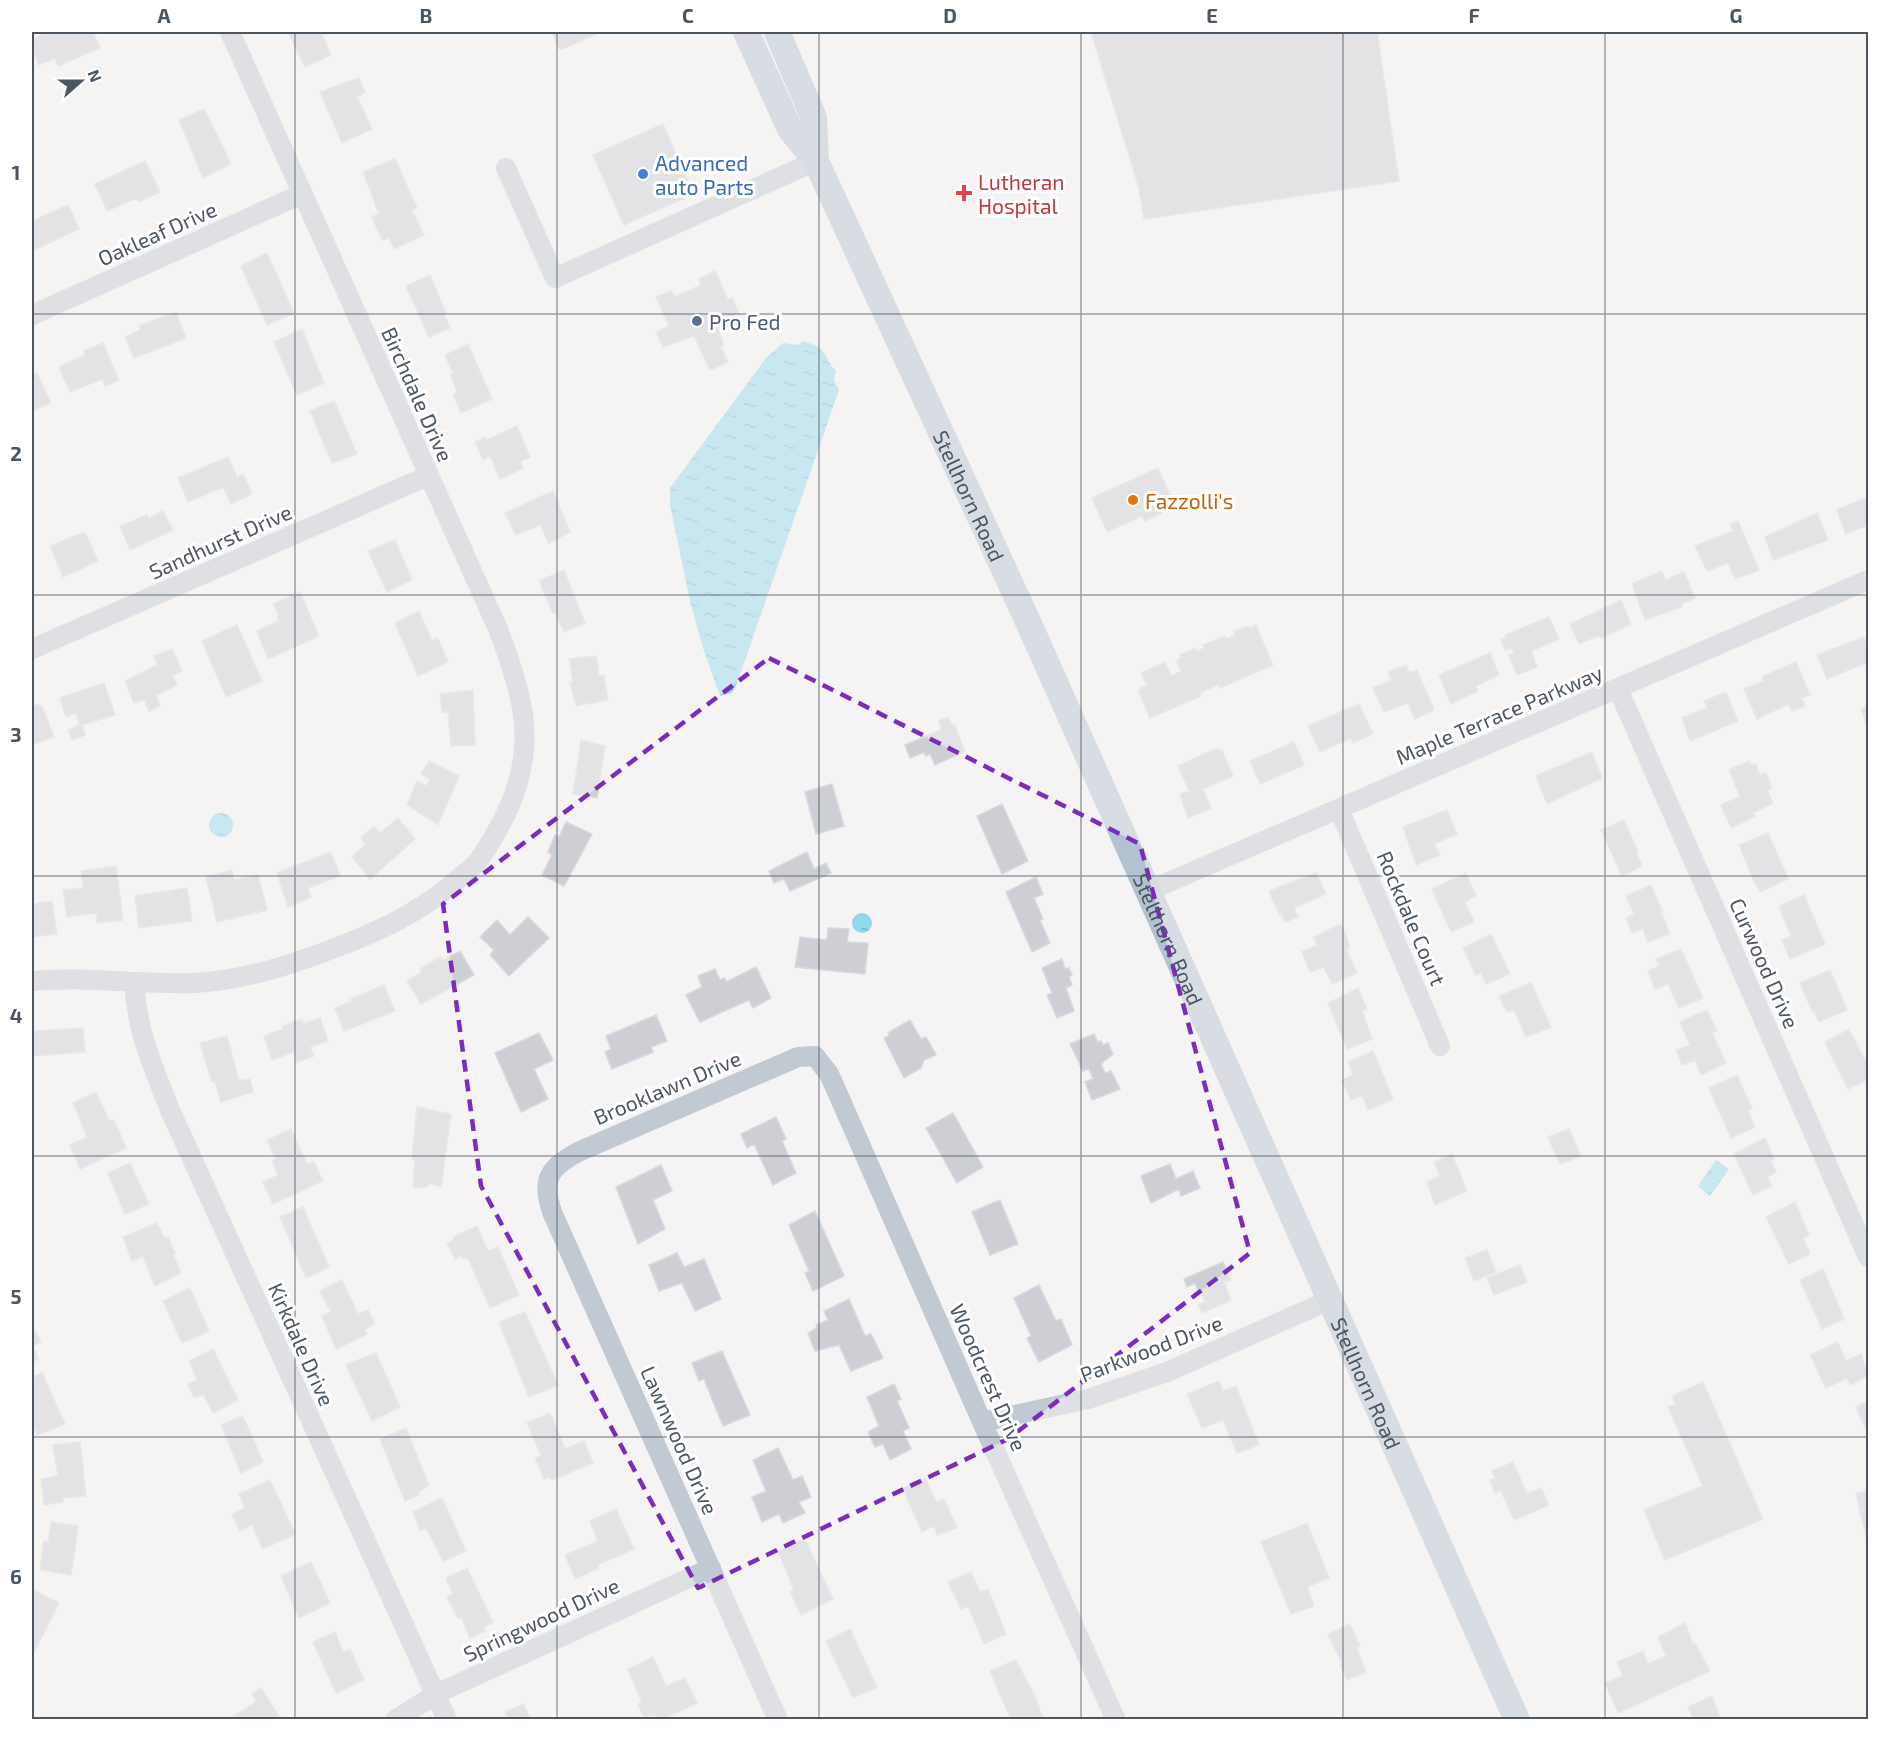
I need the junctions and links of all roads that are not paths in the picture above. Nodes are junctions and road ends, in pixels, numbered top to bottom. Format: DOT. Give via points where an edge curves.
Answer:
graph roads {
  1 [pos="230,32"];
  2 [pos="746,32"];
  3 [pos="777,32"];
  4 [pos="816,161"];
  5 [pos="506,168"];
  6 [pos="302,194"];
  7 [pos="32,315"];
  8 [pos="428,476"];
  9 [pos="1869,580"];
  10 [pos="32,649"];
  11 [pos="1618,689"];
  12 [pos="1339,809"];
  13 [pos="1148,891"];
  14 [pos="32,981"];
  15 [pos="134,982"];
  16 [pos="1440,1046"];
  17 [pos="815,1056"];
  18 [pos="548,1179"];
  19 [pos="1861,1219"];
  20 [pos="1869,1257"];
  21 [pos="1330,1300"];
  22 [pos="982,1422"];
  23 [pos="711,1568"];
  24 [pos="436,1694"];
  25 [pos="395,1719"];
  26 [pos="447,1719"];
  27 [pos="778,1719"];
  28 [pos="1116,1719"];
  29 [pos="1517,1719"];
  1 -- 6 [label="street, Birchdale Drive"];
  2 -- 4 [label="main road, Stellhorn Road" via="790,129"];
  3 -- 4 [label="main road, Stellhorn Road" via="814,118"];
  4 -- 5 [label="street" via="555,278"];
  4 -- 13 [label="main road, Stellhorn Road"];
  6 -- 7 [label="street, Oakleaf Drive"];
  6 -- 8 [label="street, Birchdale Drive"];
  8 -- 10 [label="street, Sandhurst Drive"];
  8 -- 15 [label="street, Birchdale Drive" via="498,629 522,709 524,747 518,786 500,828 477,863 438,897 356,940 291,966 241,977 196,983"];
  9 -- 11 [label="street, Maple Terrace Parkway"];
  11 -- 12 [label="street, Maple Terrace Parkway"];
  11 -- 19 [label="street, Curwood Drive"];
  12 -- 13 [label="street, Maple Terrace Parkway"];
  12 -- 16 [label="street, Rockdale Court"];
  13 -- 21 [label="main road, Stellhorn Road"];
  14 -- 15 [label="street, Birchdale Drive"];
  15 -- 24 [label="street, Kirkdale Drive" via="144,1046 170,1110"];
  17 -- 18 [label="street, Brooklawn Drive" via="798,1057 578,1152 558,1163"];
  17 -- 22 [label="street, Woodcrest Drive" via="829,1074"];
  18 -- 23 [label="street, Lawnwood Drive" via="547,1197 552,1212"];
  19 -- 20 [label="street, Curwood Drive"];
  21 -- 22 [label="street, Parkwood Drive" via="1167,1372 1088,1399"];
  21 -- 29 [label="main road, Stellhorn Road"];
  22 -- 28 [label="street, Woodcrest Drive"];
  23 -- 24 [label="street, Springwood Drive"];
  23 -- 27 [label="street, Lawnwood Drive"];
  24 -- 25 [label="street, Springwood Drive"];
  24 -- 26 [label="street, Kirkdale Drive"];
}
